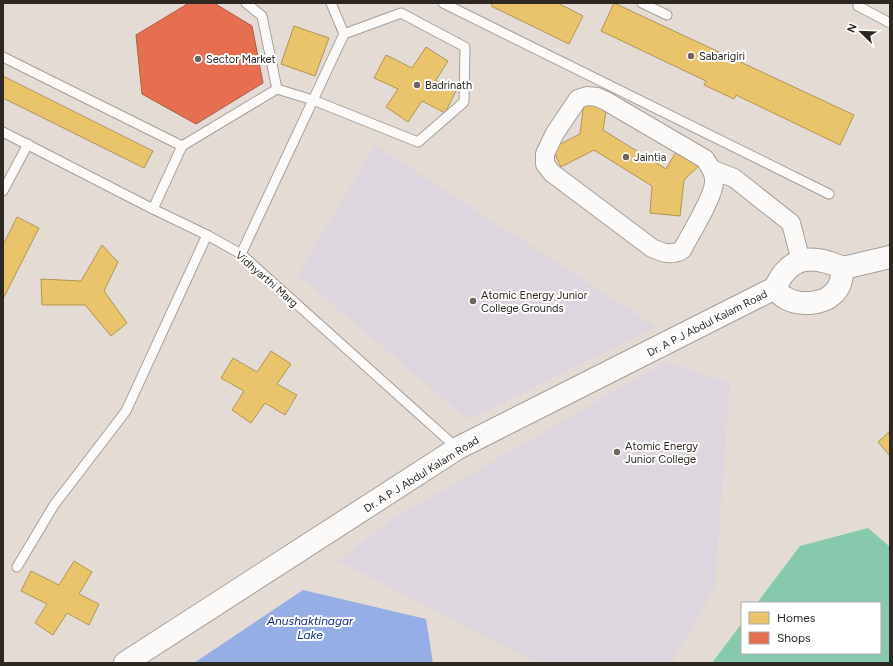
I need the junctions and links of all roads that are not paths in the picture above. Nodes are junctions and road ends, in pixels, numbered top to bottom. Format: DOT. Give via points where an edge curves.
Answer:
graph roads {
  1 [pos="246,3"];
  2 [pos="331,3"];
  3 [pos="443,3"];
  4 [pos="642,3"];
  5 [pos="858,6"];
  6 [pos="667,15"];
  7 [pos="890,23"];
  8 [pos="344,34"];
  9 [pos="3,57"];
  10 [pos="277,89"];
  11 [pos="313,100"];
  12 [pos="3,132"];
  13 [pos="28,144"];
  14 [pos="182,146"];
  15 [pos="711,169"];
  16 [pos="3,191"];
  17 [pos="829,194"];
  18 [pos="152,209"];
  19 [pos="207,235"];
  20 [pos="241,254"];
  21 [pos="890,257"];
  22 [pos="801,261"];
  23 [pos="843,268"];
  24 [pos="775,288"];
  25 [pos="458,448"];
  26 [pos="17,567"];
  27 [pos="125,663"];
  1 -- 10 [label="lane" via="262,16"];
  2 -- 8 [label="lane"];
  3 -- 17 [label="lane"];
  4 -- 6 [label="lane"];
  5 -- 7 [label="lane"];
  8 -- 11 [label="lane"];
  8 -- 11 [label="lane" via="401,13 465,47 464,102 418,142"];
  9 -- 14 [label="lane"];
  10 -- 11 [label="lane"];
  10 -- 14 [label="lane"];
  11 -- 20 [label="lane"];
  12 -- 13 [label="lane, Vidhyarthi Marg"];
  13 -- 16 [label="lane"];
  13 -- 18 [label="lane, Vidhyarthi Marg"];
  14 -- 18 [label="lane"];
  15 -- 15 [label="street" via="705,159 597,97 587,96 578,99 555,133 545,154 545,164 552,173 662,253 674,254 682,250 711,194 714,182"];
  15 -- 22 [label="street" via="734,178 791,223"];
  18 -- 19 [label="lane, Vidhyarthi Marg"];
  19 -- 20 [label="lane, Vidhyarthi Marg"];
  19 -- 26 [label="lane" via="126,411 54,505"];
  20 -- 25 [label="lane, Vidhyarthi Marg"];
  21 -- 23 [label="street"];
  22 -- 23 [label="street" via="815,258"];
  22 -- 24 [label="street" via="788,267"];
  23 -- 24 [label="street" via="841,283 834,294 824,300 796,302 784,297"];
  24 -- 25 [label="street, Dr. A P J Abdul Kalam Road"];
  25 -- 27 [label="street, Dr. A P J Abdul Kalam Road"];
}
